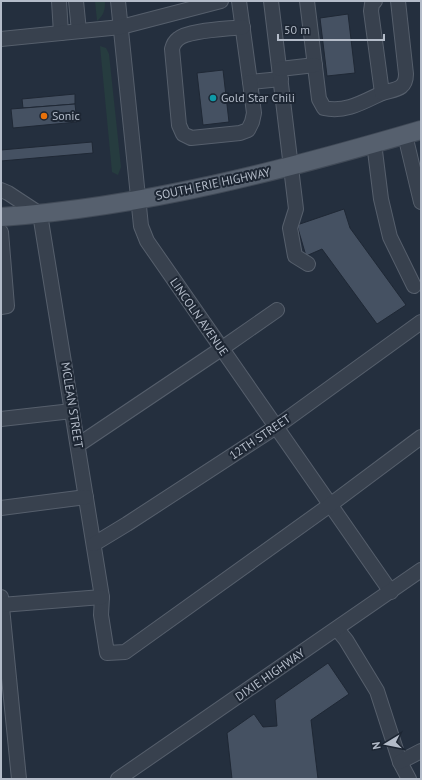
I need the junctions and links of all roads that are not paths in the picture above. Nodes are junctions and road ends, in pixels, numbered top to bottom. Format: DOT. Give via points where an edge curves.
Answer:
graph roads {
  1 [pos="59,1"];
  2 [pos="76,1"];
  3 [pos="118,1"];
  4 [pos="221,1"];
  5 [pos="239,1"];
  6 [pos="271,1"];
  7 [pos="307,1"];
  8 [pos="375,1"];
  9 [pos="398,1"];
  10 [pos="121,27"];
  11 [pos="243,27"];
  12 [pos="79,31"];
  13 [pos="61,33"];
  14 [pos="1,39"];
  15 [pos="315,65"];
  16 [pos="280,74"];
  17 [pos="250,82"];
  18 [pos="382,93"];
  19 [pos="413,132"];
  20 [pos="374,143"];
  21 [pos="291,166"];
  22 [pos="1,190"];
  23 [pos="138,200"];
  24 [pos="421,202"];
  25 [pos="40,214"];
  26 [pos="1,217"];
  27 [pos="1,232"];
  28 [pos="308,264"];
  29 [pos="414,286"];
  30 [pos="1,307"];
  31 [pos="277,310"];
  32 [pos="421,322"];
  33 [pos="221,349"];
  34 [pos="72,410"];
  35 [pos="1,419"];
  36 [pos="276,427"];
  37 [pos="421,437"];
  38 [pos="78,445"];
  39 [pos="86,497"];
  40 [pos="330,505"];
  41 [pos="1,508"];
  42 [pos="94,544"];
  43 [pos="421,570"];
  44 [pos="391,592"];
  45 [pos="102,597"];
  46 [pos="1,602"];
  47 [pos="337,629"];
  48 [pos="421,751"];
  49 [pos="400,762"];
  50 [pos="19,779"];
  51 [pos="118,779"];
  52 [pos="410,779"];
  1 -- 13 [label="street"];
  2 -- 12 [label="street"];
  3 -- 10 [label="street, LINCOLN AVENUE"];
  4 -- 10 [label="street"];
  5 -- 11 [label="street"];
  6 -- 16 [label="street"];
  7 -- 15 [label="street"];
  8 -- 18 [label="street" via="371,11"];
  9 -- 18 [label="street" via="406,81 402,87"];
  10 -- 12 [label="street"];
  10 -- 23 [label="street, LINCOLN AVENUE"];
  11 -- 17 [label="street"];
  11 -- 17 [label="street" via="188,34 174,42 172,49 178,126 183,134 191,138 248,130 254,113"];
  12 -- 13 [label="street"];
  13 -- 14 [label="street"];
  15 -- 16 [label="street"];
  15 -- 18 [label="street" via="319,99 324,108 348,108"];
  16 -- 17 [label="street"];
  16 -- 21 [label="street"];
  19 -- 20 [label="main road, SOUTH ERIE HIGHWAY"];
  19 -- 24 [label="street"];
  20 -- 21 [label="main road, SOUTH ERIE HIGHWAY"];
  20 -- 29 [label="street" via="381,199 390,237"];
  21 -- 23 [label="main road, SOUTH ERIE HIGHWAY"];
  21 -- 28 [label="street" via="296,209 290,228 295,256"];
  22 -- 25 [label="street"];
  23 -- 25 [label="main road, SOUTH ERIE HIGHWAY"];
  23 -- 33 [label="street, LINCOLN AVENUE" via="141,226 147,241"];
  25 -- 26 [label="main road, SOUTH ERIE HIGHWAY"];
  25 -- 34 [label="street, MCLEAN STREET"];
  27 -- 30 [label="street" via="8,306"];
  31 -- 33 [label="street"];
  32 -- 36 [label="street, 12TH STREET"];
  33 -- 36 [label="street, LINCOLN AVENUE"];
  33 -- 38 [label="street"];
  34 -- 35 [label="street"];
  34 -- 38 [label="street, MCLEAN STREET"];
  36 -- 40 [label="street, LINCOLN AVENUE"];
  36 -- 42 [label="street, 12TH STREET"];
  37 -- 40 [label="street"];
  38 -- 39 [label="street, MCLEAN STREET"];
  39 -- 41 [label="street"];
  39 -- 42 [label="street, MCLEAN STREET"];
  40 -- 44 [label="street, LINCOLN AVENUE"];
  40 -- 45 [label="street, MCLEAN STREET" via="124,652 107,653 101,615"];
  42 -- 45 [label="street, MCLEAN STREET"];
  43 -- 44 [label="street, DIXIE HIGHWAY"];
  44 -- 47 [label="street, DIXIE HIGHWAY"];
  45 -- 46 [label="street"];
  46 -- 50 [label="street"];
  47 -- 49 [label="street" via="377,691"];
  47 -- 51 [label="street, DIXIE HIGHWAY"];
  48 -- 49 [label="street"];
  49 -- 52 [label="street"];
}
